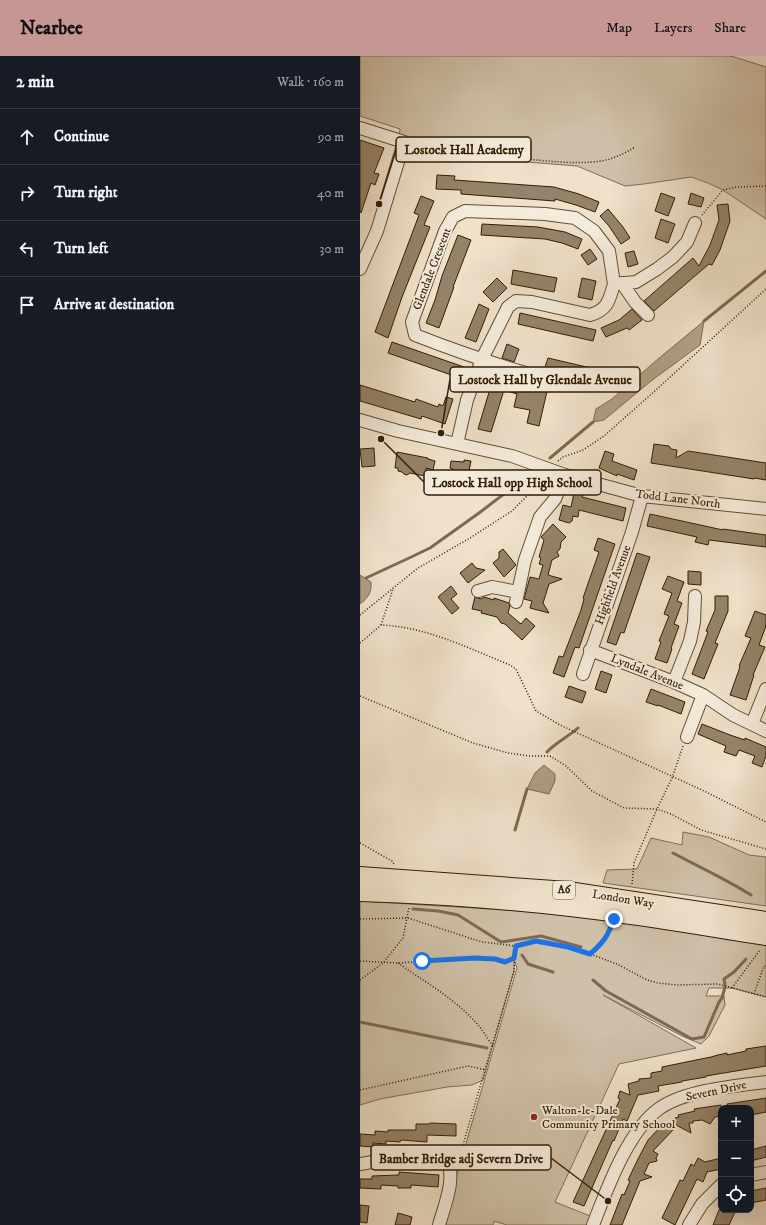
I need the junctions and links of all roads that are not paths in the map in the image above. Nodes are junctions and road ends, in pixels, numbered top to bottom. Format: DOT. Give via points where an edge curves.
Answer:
graph roads {
  1 [pos="360,128"];
  2 [pos="695,223"];
  3 [pos="360,269"];
  4 [pos="618,284"];
  5 [pos="648,315"];
  6 [pos="482,359"];
  7 [pos="555,381"];
  8 [pos="360,420"];
  9 [pos="457,444"];
  10 [pos="565,474"];
  11 [pos="642,496"];
  12 [pos="766,509"];
  13 [pos="478,591"];
  14 [pos="695,596"];
  15 [pos="590,650"];
  16 [pos="582,674"];
  17 [pos="674,682"];
  18 [pos="766,689"];
  19 [pos="703,695"];
  20 [pos="752,724"];
  21 [pos="766,731"];
  22 [pos="687,737"];
  23 [pos="360,876"];
  24 [pos="360,892"];
  25 [pos="766,921"];
  26 [pos="764,941"];
  27 [pos="766,1082"];
  28 [pos="360,1164"];
  29 [pos="766,1172"];
  30 [pos="754,1174"];
  31 [pos="718,1188"];
  32 [pos="439,1225"];
  33 [pos="593,1225"];
  34 [pos="689,1225"];
  1 -- 3 [label="street" via="404,142 377,231"];
  2 -- 4 [label="street" via="687,242 658,270 636,282"];
  4 -- 5 [label="street"];
  4 -- 6 [label="street" via="607,306 590,315 516,301 508,307"];
  4 -- 6 [label="street, Glendale Crescent" via="609,251 594,231 575,218 545,214 465,211 453,217 442,238 412,322 415,335"];
  6 -- 7 [label="street"];
  6 -- 9 [label="street" via="467,400"];
  8 -- 9 [label="street, Todd Lane North"];
  9 -- 10 [label="street, Todd Lane North" via="512,456"];
  10 -- 11 [label="street, Todd Lane North"];
  10 -- 13 [label="street" via="555,499 540,517 525,560 517,597 492,587"];
  11 -- 12 [label="street, Todd Lane North"];
  11 -- 15 [label="street, Highfield Avenue" via="632,532"];
  14 -- 17 [label="street" via="690,641"];
  15 -- 16 [label="street, Highfield Avenue"];
  15 -- 17 [label="street, Lyndale Avenue"];
  17 -- 19 [label="street, Lyndale Avenue"];
  18 -- 20 [label="street"];
  19 -- 20 [label="street, Lyndale Avenue"];
  19 -- 22 [label="street"];
  20 -- 21 [label="street, Lyndale Avenue"];
  23 -- 25 [label="highway, London Way / A6" via="568,891"];
  24 -- 26 [label="highway, London Way / A6" via="552,905 632,915"];
  27 -- 33 [label="street, Severn Drive" via="703,1092 681,1098 660,1108 639,1128 614,1173"];
  28 -- 32 [label="street" via="440,1155 447,1158 450,1166 450,1188"];
  29 -- 30 [label="street"];
  31 -- 34 [label="street" via="702,1204"];
}
